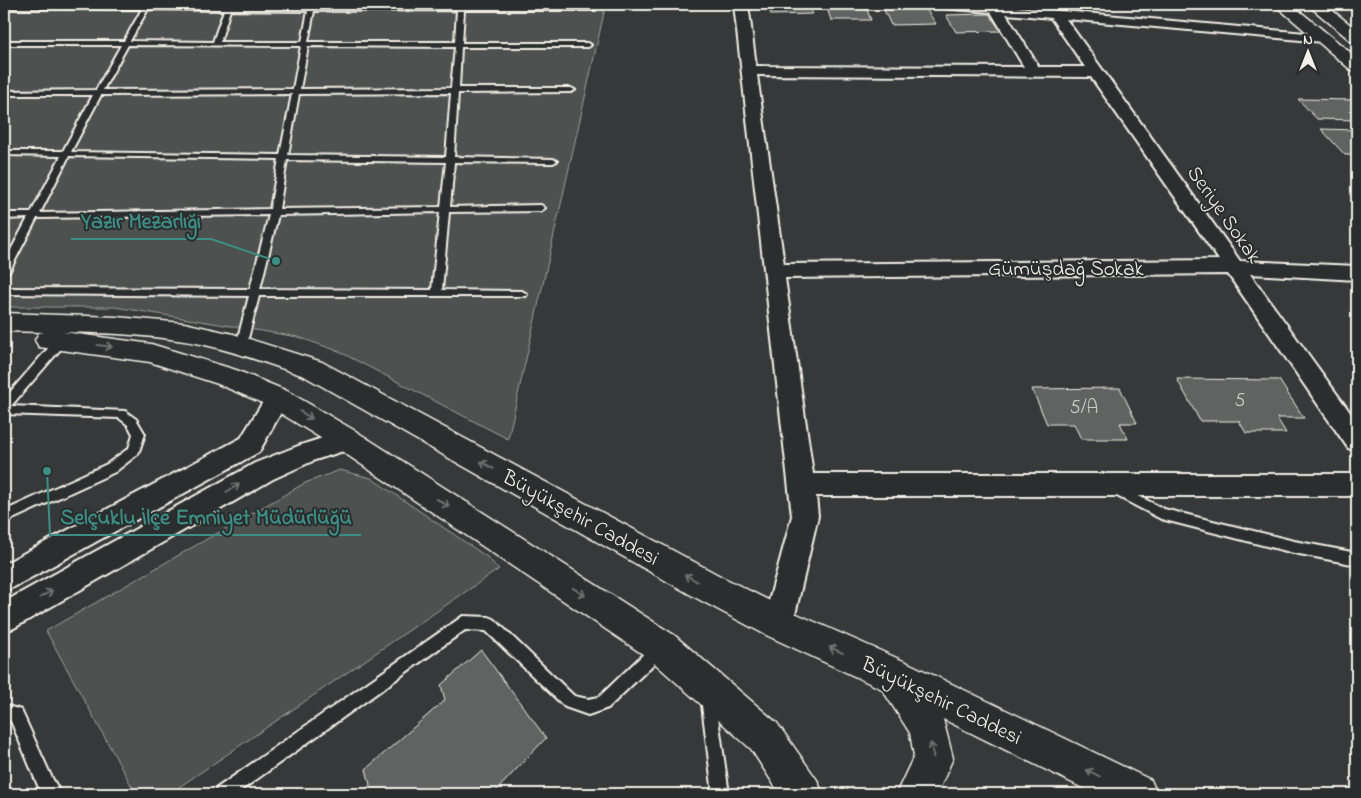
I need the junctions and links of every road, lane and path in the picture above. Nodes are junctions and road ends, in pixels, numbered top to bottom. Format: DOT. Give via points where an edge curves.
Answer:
graph roads {
  1 [pos="741,4"];
  2 [pos="942,4"];
  3 [pos="1108,4"];
  4 [pos="1282,4"];
  5 [pos="1315,4"];
  6 [pos="147,5"];
  7 [pos="461,5"];
  8 [pos="7,6"];
  9 [pos="229,6"];
  10 [pos="311,6"];
  11 [pos="595,8"];
  12 [pos="996,8"];
  13 [pos="1055,14"];
  14 [pos="1122,20"];
  15 [pos="1323,38"];
  16 [pos="1357,38"];
  17 [pos="4,44"];
  18 [pos="125,45"];
  19 [pos="215,45"];
  20 [pos="458,45"];
  21 [pos="588,45"];
  22 [pos="304,46"];
  23 [pos="1357,66"];
  24 [pos="749,70"];
  25 [pos="1034,71"];
  26 [pos="1095,72"];
  27 [pos="571,90"];
  28 [pos="453,91"];
  29 [pos="296,92"];
  30 [pos="4,93"];
  31 [pos="98,93"];
  32 [pos="4,152"];
  33 [pos="67,154"];
  34 [pos="284,157"];
  35 [pos="450,160"];
  36 [pos="553,161"];
  37 [pos="542,208"];
  38 [pos="446,210"];
  39 [pos="274,213"];
  40 [pos="35,215"];
  41 [pos="4,216"];
  42 [pos="1233,267"];
  43 [pos="775,271"];
  44 [pos="4,272"];
  45 [pos="1357,273"];
  46 [pos="4,291"];
  47 [pos="254,292"];
  48 [pos="437,294"];
  49 [pos="522,294"];
  50 [pos="4,322"];
  51 [pos="4,338"];
  52 [pos="61,341"];
  53 [pos="241,346"];
  54 [pos="277,398"];
  55 [pos="4,408"];
  56 [pos="347,440"];
  57 [pos="1357,442"];
  58 [pos="250,445"];
  59 [pos="264,471"];
  60 [pos="802,485"];
  61 [pos="1109,485"];
  62 [pos="1357,485"];
  63 [pos="4,517"];
  64 [pos="1357,559"];
  65 [pos="4,578"];
  66 [pos="4,618"];
  67 [pos="778,623"];
  68 [pos="662,647"];
  69 [pos="895,676"];
  70 [pos="706,685"];
  71 [pos="4,712"];
  72 [pos="804,793"];
  73 [pos="53,794"];
  74 [pos="222,794"];
  75 [pos="721,794"];
  76 [pos="916,794"];
  77 [pos="1137,794"];
  1 -- 24 [label="street"];
  2 -- 12 [label="street"];
  3 -- 14 [label="street"];
  4 -- 15 [label="street"];
  5 -- 16 [label="street"];
  6 -- 8 [label="lane"];
  6 -- 9 [label="lane"];
  6 -- 18 [label="lane"];
  7 -- 10 [label="lane"];
  7 -- 11 [label="lane"];
  7 -- 20 [label="lane"];
  9 -- 10 [label="lane"];
  9 -- 19 [label="lane"];
  10 -- 22 [label="lane"];
  12 -- 13 [label="street"];
  12 -- 25 [label="street"];
  13 -- 14 [label="street"];
  13 -- 26 [label="street, Seriye Sokak"];
  14 -- 15 [label="street"];
  15 -- 23 [label="street"];
  17 -- 18 [label="lane"];
  18 -- 19 [label="lane"];
  18 -- 31 [label="lane"];
  19 -- 22 [label="lane"];
  20 -- 21 [label="lane"];
  20 -- 22 [label="lane"];
  20 -- 28 [label="lane"];
  22 -- 29 [label="lane"];
  24 -- 25 [label="street"];
  24 -- 43 [label="street"];
  25 -- 26 [label="street"];
  26 -- 42 [label="street, Seriye Sokak"];
  27 -- 28 [label="lane"];
  28 -- 29 [label="lane"];
  28 -- 35 [label="lane"];
  29 -- 31 [label="lane"];
  29 -- 34 [label="lane"];
  30 -- 31 [label="lane"];
  31 -- 33 [label="lane"];
  32 -- 33 [label="lane"];
  33 -- 34 [label="lane"];
  33 -- 40 [label="lane"];
  34 -- 35 [label="lane"];
  34 -- 39 [label="lane"];
  35 -- 36 [label="lane"];
  35 -- 38 [label="lane"];
  37 -- 38 [label="lane"];
  38 -- 39 [label="lane"];
  38 -- 48 [label="lane"];
  39 -- 40 [label="lane"];
  39 -- 47 [label="lane"];
  40 -- 41 [label="lane"];
  40 -- 44 [label="lane"];
  42 -- 43 [label="street, Gümüşdağ Sokak"];
  42 -- 45 [label="street, Gümüşdağ Sokak"];
  42 -- 57 [label="street, Seriye Sokak"];
  43 -- 60 [label="street"];
  46 -- 47 [label="lane"];
  47 -- 48 [label="lane"];
  47 -- 53 [label="lane"];
  48 -- 49 [label="lane"];
  50 -- 53 [label="street, Büyükşehir Caddesi" via="116,325 184,332"];
  51 -- 52 [label="street"];
  52 -- 54 [label="street, one-way" via="151,353 226,377"];
  52 -- 55 [label="lane"];
  67 -- 53 [label="street, Büyükşehir Caddesi, one-way" via="313,369"];
  54 -- 56 [label="street, one-way"];
  54 -- 58 [label="street"];
  55 -- 63 [label="lane" via="121,414 132,422 139,434 134,451 111,468"];
  56 -- 59 [label="street"];
  56 -- 68 [label="street, one-way"];
  58 -- 59 [label="street"];
  58 -- 65 [label="street"];
  66 -- 59 [label="street, one-way"];
  60 -- 61 [label="street"];
  60 -- 67 [label="street" via="805,516"];
  61 -- 62 [label="street"];
  61 -- 64 [label="lane" via="1161,514"];
  69 -- 67 [label="street, Büyükşehir Caddesi, one-way"];
  68 -- 70 [label="street"];
  68 -- 74 [label="lane" via="603,703 588,707 570,702 488,624 463,623"];
  76 -- 69 [label="street, one-way" via="934,758 927,726"];
  77 -- 69 [label="street, Büyükşehir Caddesi, one-way"];
  70 -- 72 [label="street" via="764,736"];
  70 -- 75 [label="lane"];
  71 -- 73 [label="lane" via="16,715"];
}
